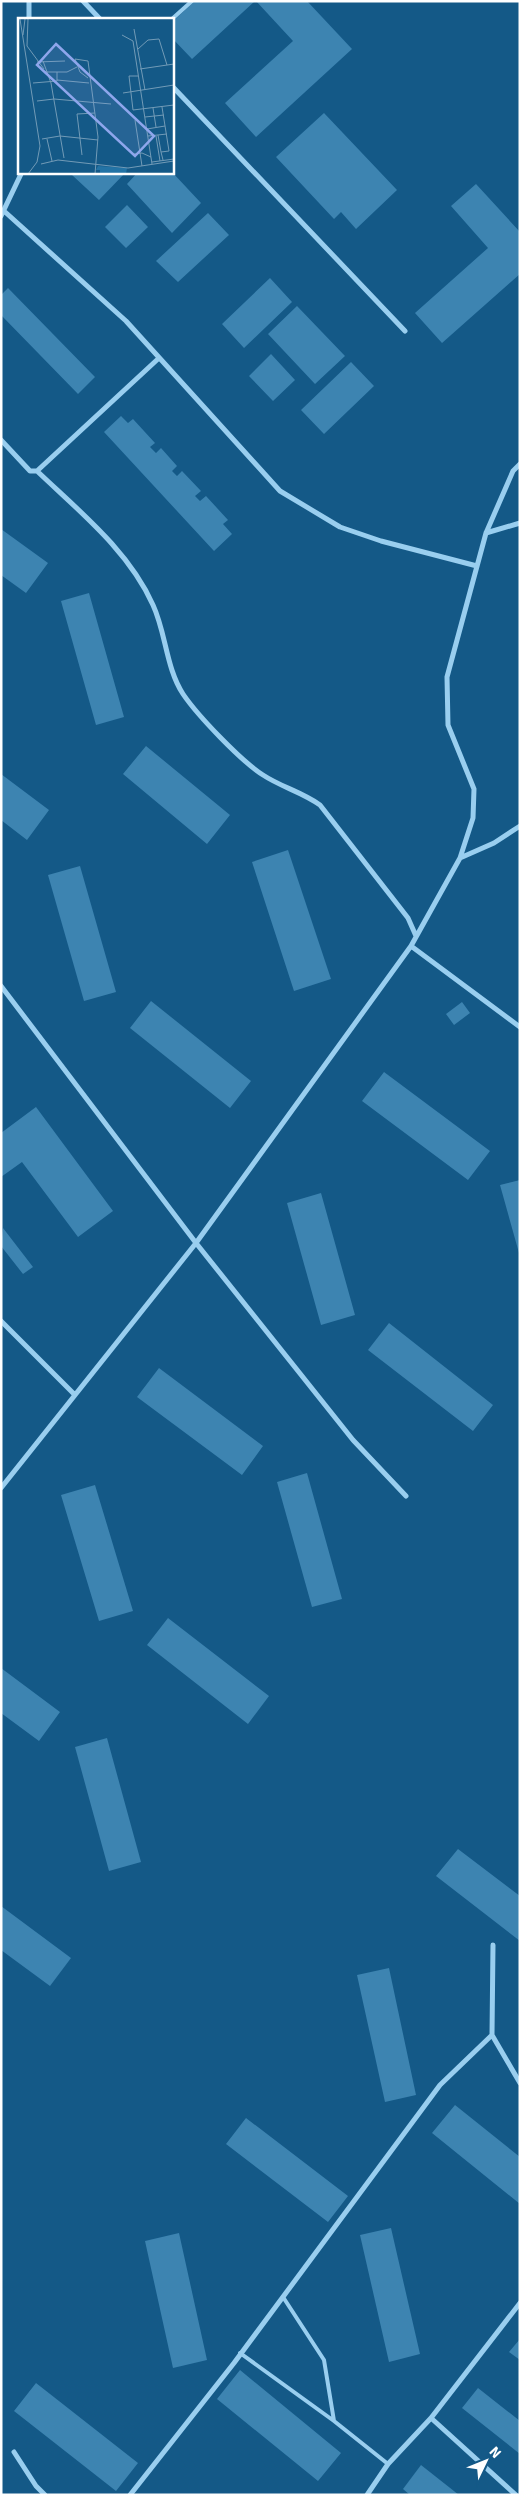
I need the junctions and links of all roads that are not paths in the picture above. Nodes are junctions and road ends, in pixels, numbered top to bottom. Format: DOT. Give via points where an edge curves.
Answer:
graph roads {
  1 [pos="29,1"];
  2 [pos="83,1"];
  3 [pos="192,1"];
  4 [pos="29,18"];
  5 [pos="99,18"];
  6 [pos="173,18"];
  7 [pos="174,88"];
  8 [pos="21,174"];
  9 [pos="2,213"];
  10 [pos="405,331"];
  11 [pos="159,358"];
  12 [pos="1,440"];
  13 [pos="520,464"];
  14 [pos="37,471"];
  15 [pos="520,523"];
  16 [pos="486,533"];
  17 [pos="477,566"];
  18 [pos="520,826"];
  19 [pos="460,858"];
  20 [pos="416,936"];
  21 [pos="411,946"];
  22 [pos="1,986"];
  23 [pos="520,1027"];
  24 [pos="196,1243"];
  25 [pos="1,1321"];
  26 [pos="74,1394"];
  27 [pos="1,1488"];
  28 [pos="406,1496"];
  29 [pos="493,1945"];
  30 [pos="492,2035"];
  31 [pos="520,2084"];
  32 [pos="283,2297"];
  33 [pos="520,2303"];
  34 [pos="240,2353"];
  35 [pos="431,2418"];
  36 [pos="334,2421"];
  37 [pos="14,2452"];
  38 [pos="388,2464"];
  39 [pos="45,2495"];
  40 [pos="130,2495"];
  41 [pos="367,2495"];
  42 [pos="516,2495"];
  1 -- 4 [label="street"];
  2 -- 5 [label="street"];
  3 -- 6 [label="lane"];
  7 -- 10 [label="street"];
  8 -- 9 [label="street"];
  9 -- 11 [label="street" via="126,321"];
  11 -- 14 [label="street"];
  11 -- 17 [label="street" via="280,491 340,527"];
  12 -- 14 [label="street" via="30,471"];
  13 -- 16 [label="street" via="513,471"];
  14 -- 20 [label="street" via="90,521 137,575 153,605 171,668 183,694 246,762 264,776 305,794 320,805 408,918"];
  15 -- 16 [label="street"];
  16 -- 17 [label="street"];
  17 -- 19 [label="street" via="447,677 448,725 474,790 472,818"];
  18 -- 19 [label="street" via="494,843"];
  19 -- 20 [label="street"];
  20 -- 21 [label="street"];
  21 -- 23 [label="street"];
  21 -- 24 [label="street"];
  22 -- 24 [label="street"];
  24 -- 26 [label="street"];
  24 -- 28 [label="street" via="353,1440"];
  25 -- 26 [label="street"];
  26 -- 27 [label="street"];
  29 -- 30 [label="street"];
  30 -- 31 [label="street"];
  30 -- 32 [label="street" via="440,2085"];
  32 -- 34 [label="street"];
  32 -- 36 [label="lane" via="324,2360"];
  33 -- 35 [label="street"];
  34 -- 36 [label="lane"];
  34 -- 40 [label="street"];
  35 -- 38 [label="street"];
  35 -- 42 [label="street"];
  36 -- 38 [label="lane"];
  37 -- 39 [label="street"];
  38 -- 41 [label="street"];
}
